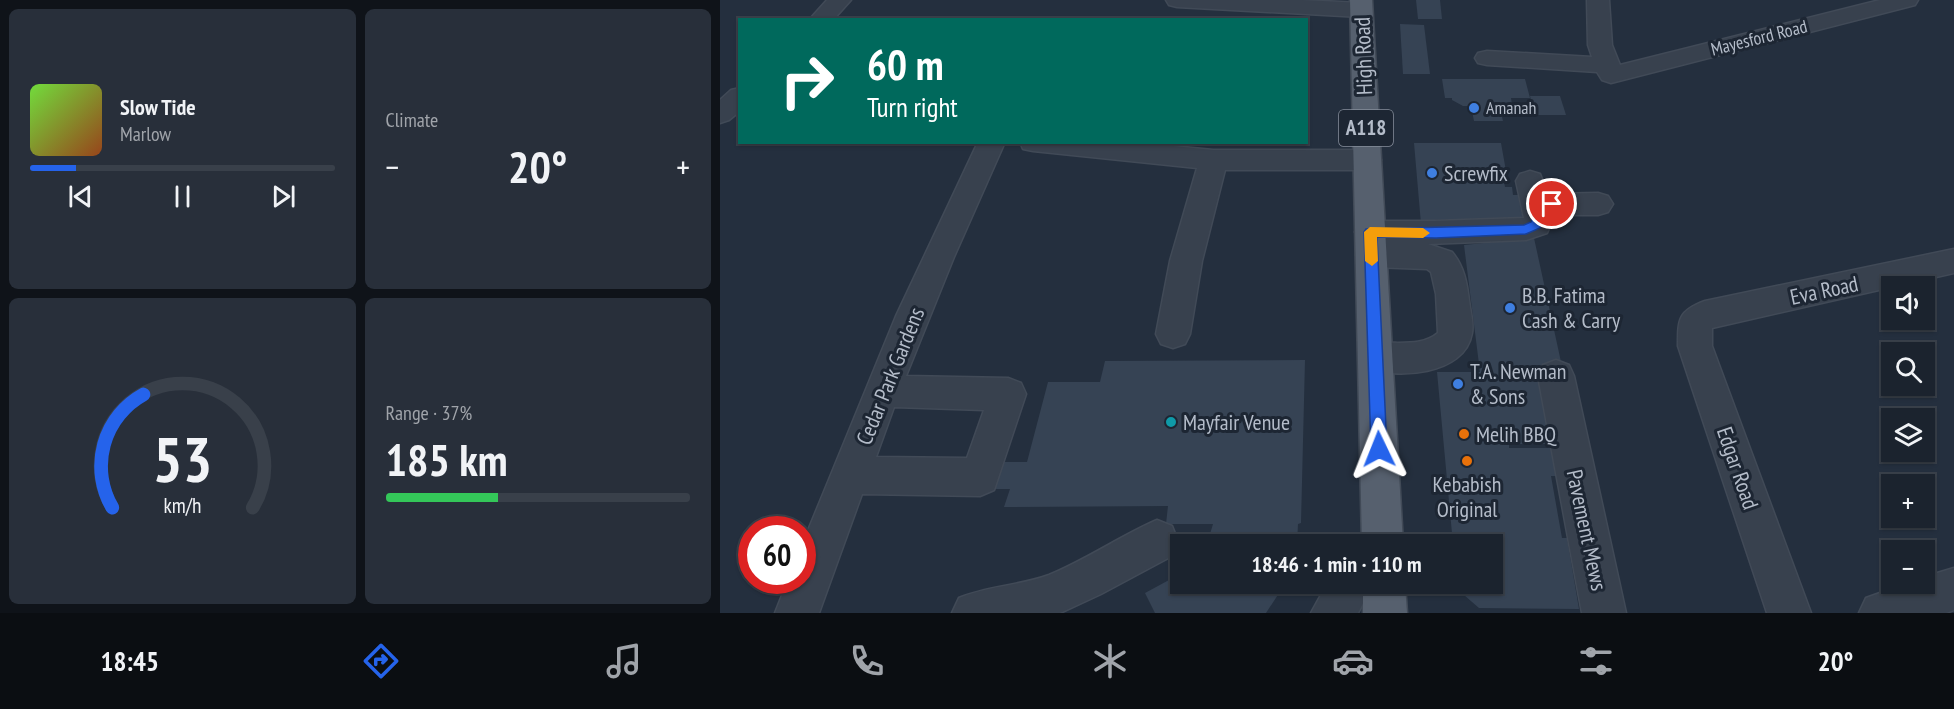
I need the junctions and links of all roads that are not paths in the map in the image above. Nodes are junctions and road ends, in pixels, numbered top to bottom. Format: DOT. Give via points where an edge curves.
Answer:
graph roads {
  1 [pos="840,0"];
  2 [pos="1177,0"];
  3 [pos="1598,0"];
  4 [pos="1907,0"];
  5 [pos="1361,5"];
  6 [pos="822,18"];
  7 [pos="1487,58"];
  8 [pos="1610,70"];
  9 [pos="991,144"];
  10 [pos="1054,144"];
  11 [pos="1213,160"];
  12 [pos="1367,160"];
  13 [pos="1530,181"];
  14 [pos="1598,204"];
  15 [pos="1539,216"];
  16 [pos="1371,244"];
  17 [pos="1954,261"];
  18 [pos="1695,322"];
  19 [pos="1173,334"];
  20 [pos="1376,357"];
  21 [pos="1556,376"];
  22 [pos="884,391"];
  23 [pos="850,475"];
  24 [pos="1381,534"];
  25 [pos="1157,542"];
  26 [pos="1954,589"];
  27 [pos="1345,594"];
  28 [pos="1384,594"];
  29 [pos="803,613"];
  30 [pos="974,613"];
  31 [pos="1333,613"];
  32 [pos="1385,613"];
  33 [pos="1604,613"];
  34 [pos="1789,613"];
  35 [pos="1881,613"];
  1 -- 6 [label="street"];
  2 -- 5 [label="street"];
  3 -- 8 [label="street" via="1600,45"];
  4 -- 8 [label="street, Mayesford Road"];
  5 -- 12 [label="main road, High Road / A118"];
  7 -- 8 [label="street, Mayesford Road"];
  9 -- 22 [label="street, Cedar Park Gardens" via="952,224"];
  10 -- 11 [label="street"];
  11 -- 12 [label="street"];
  11 -- 19 [label="street" via="1186,261"];
  12 -- 16 [label="main road, High Road / A118"];
  13 -- 15 [label="street"];
  14 -- 15 [label="street" via="1552,204 1543,207"];
  15 -- 16 [label="street" via="1536,225 1526,229 1436,233"];
  16 -- 20 [label="main road, High Road / A118"];
  16 -- 20 [label="street" via="1442,261 1448,270 1455,333 1453,342 1442,351 1423,356"];
  17 -- 18 [label="street, Eva Road" via="1705,315"];
  18 -- 34 [label="street, Edgar Road" via="1695,346"];
  20 -- 24 [label="main road, High Road / A118"];
  21 -- 33 [label="street, Pavement Mews"];
  22 -- 23 [label="street, Cedar Park Gardens"];
  22 -- 23 [label="street" via="1008,394 980,477"];
  23 -- 29 [label="street, Cedar Park Gardens"];
  25 -- 30 [label="street" via="1033,602"];
  26 -- 35 [label="street"];
  27 -- 31 [label="street"];
  28 -- 32 [label="main road"];
}
